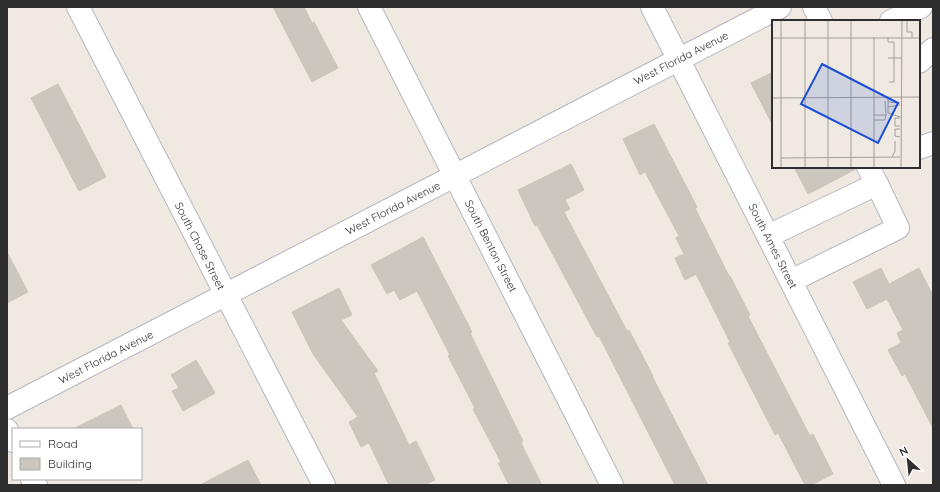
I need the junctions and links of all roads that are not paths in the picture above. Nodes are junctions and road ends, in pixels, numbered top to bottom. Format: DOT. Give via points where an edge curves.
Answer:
graph roads {
  1 [pos="78,7"];
  2 [pos="369,7"];
  3 [pos="652,7"];
  4 [pos="780,7"];
  5 [pos="814,7"];
  6 [pos="921,7"];
  7 [pos="820,20"];
  8 [pos="894,20"];
  9 [pos="933,49"];
  10 [pos="678,59"];
  11 [pos="920,61"];
  12 [pos="933,143"];
  13 [pos="920,148"];
  14 [pos="873,175"];
  15 [pos="455,176"];
  16 [pos="768,236"];
  17 [pos="791,281"];
  18 [pos="225,295"];
  19 [pos="7,408"];
  20 [pos="7,430"];
  21 [pos="12,439"];
  22 [pos="324,485"];
  23 [pos="612,485"];
  24 [pos="894,485"];
  1 -- 18 [label="street, South Chase Street"];
  2 -- 15 [label="street, South Benton Street"];
  3 -- 10 [label="street, South Ames Street"];
  4 -- 10 [label="street, West Florida Avenue"];
  5 -- 7 [label="street"];
  6 -- 8 [label="street"];
  9 -- 11 [label="street"];
  10 -- 15 [label="street, West Florida Avenue"];
  10 -- 16 [label="street, South Ames Street"];
  12 -- 13 [label="street"];
  14 -- 16 [label="street"];
  14 -- 17 [label="street" via="898,228"];
  15 -- 18 [label="street, West Florida Avenue"];
  15 -- 23 [label="street, South Benton Street"];
  16 -- 17 [label="street, South Ames Street"];
  17 -- 24 [label="street, South Ames Street"];
  18 -- 19 [label="street, West Florida Avenue"];
  18 -- 22 [label="street, South Chase Street"];
  20 -- 21 [label="street"];
}
